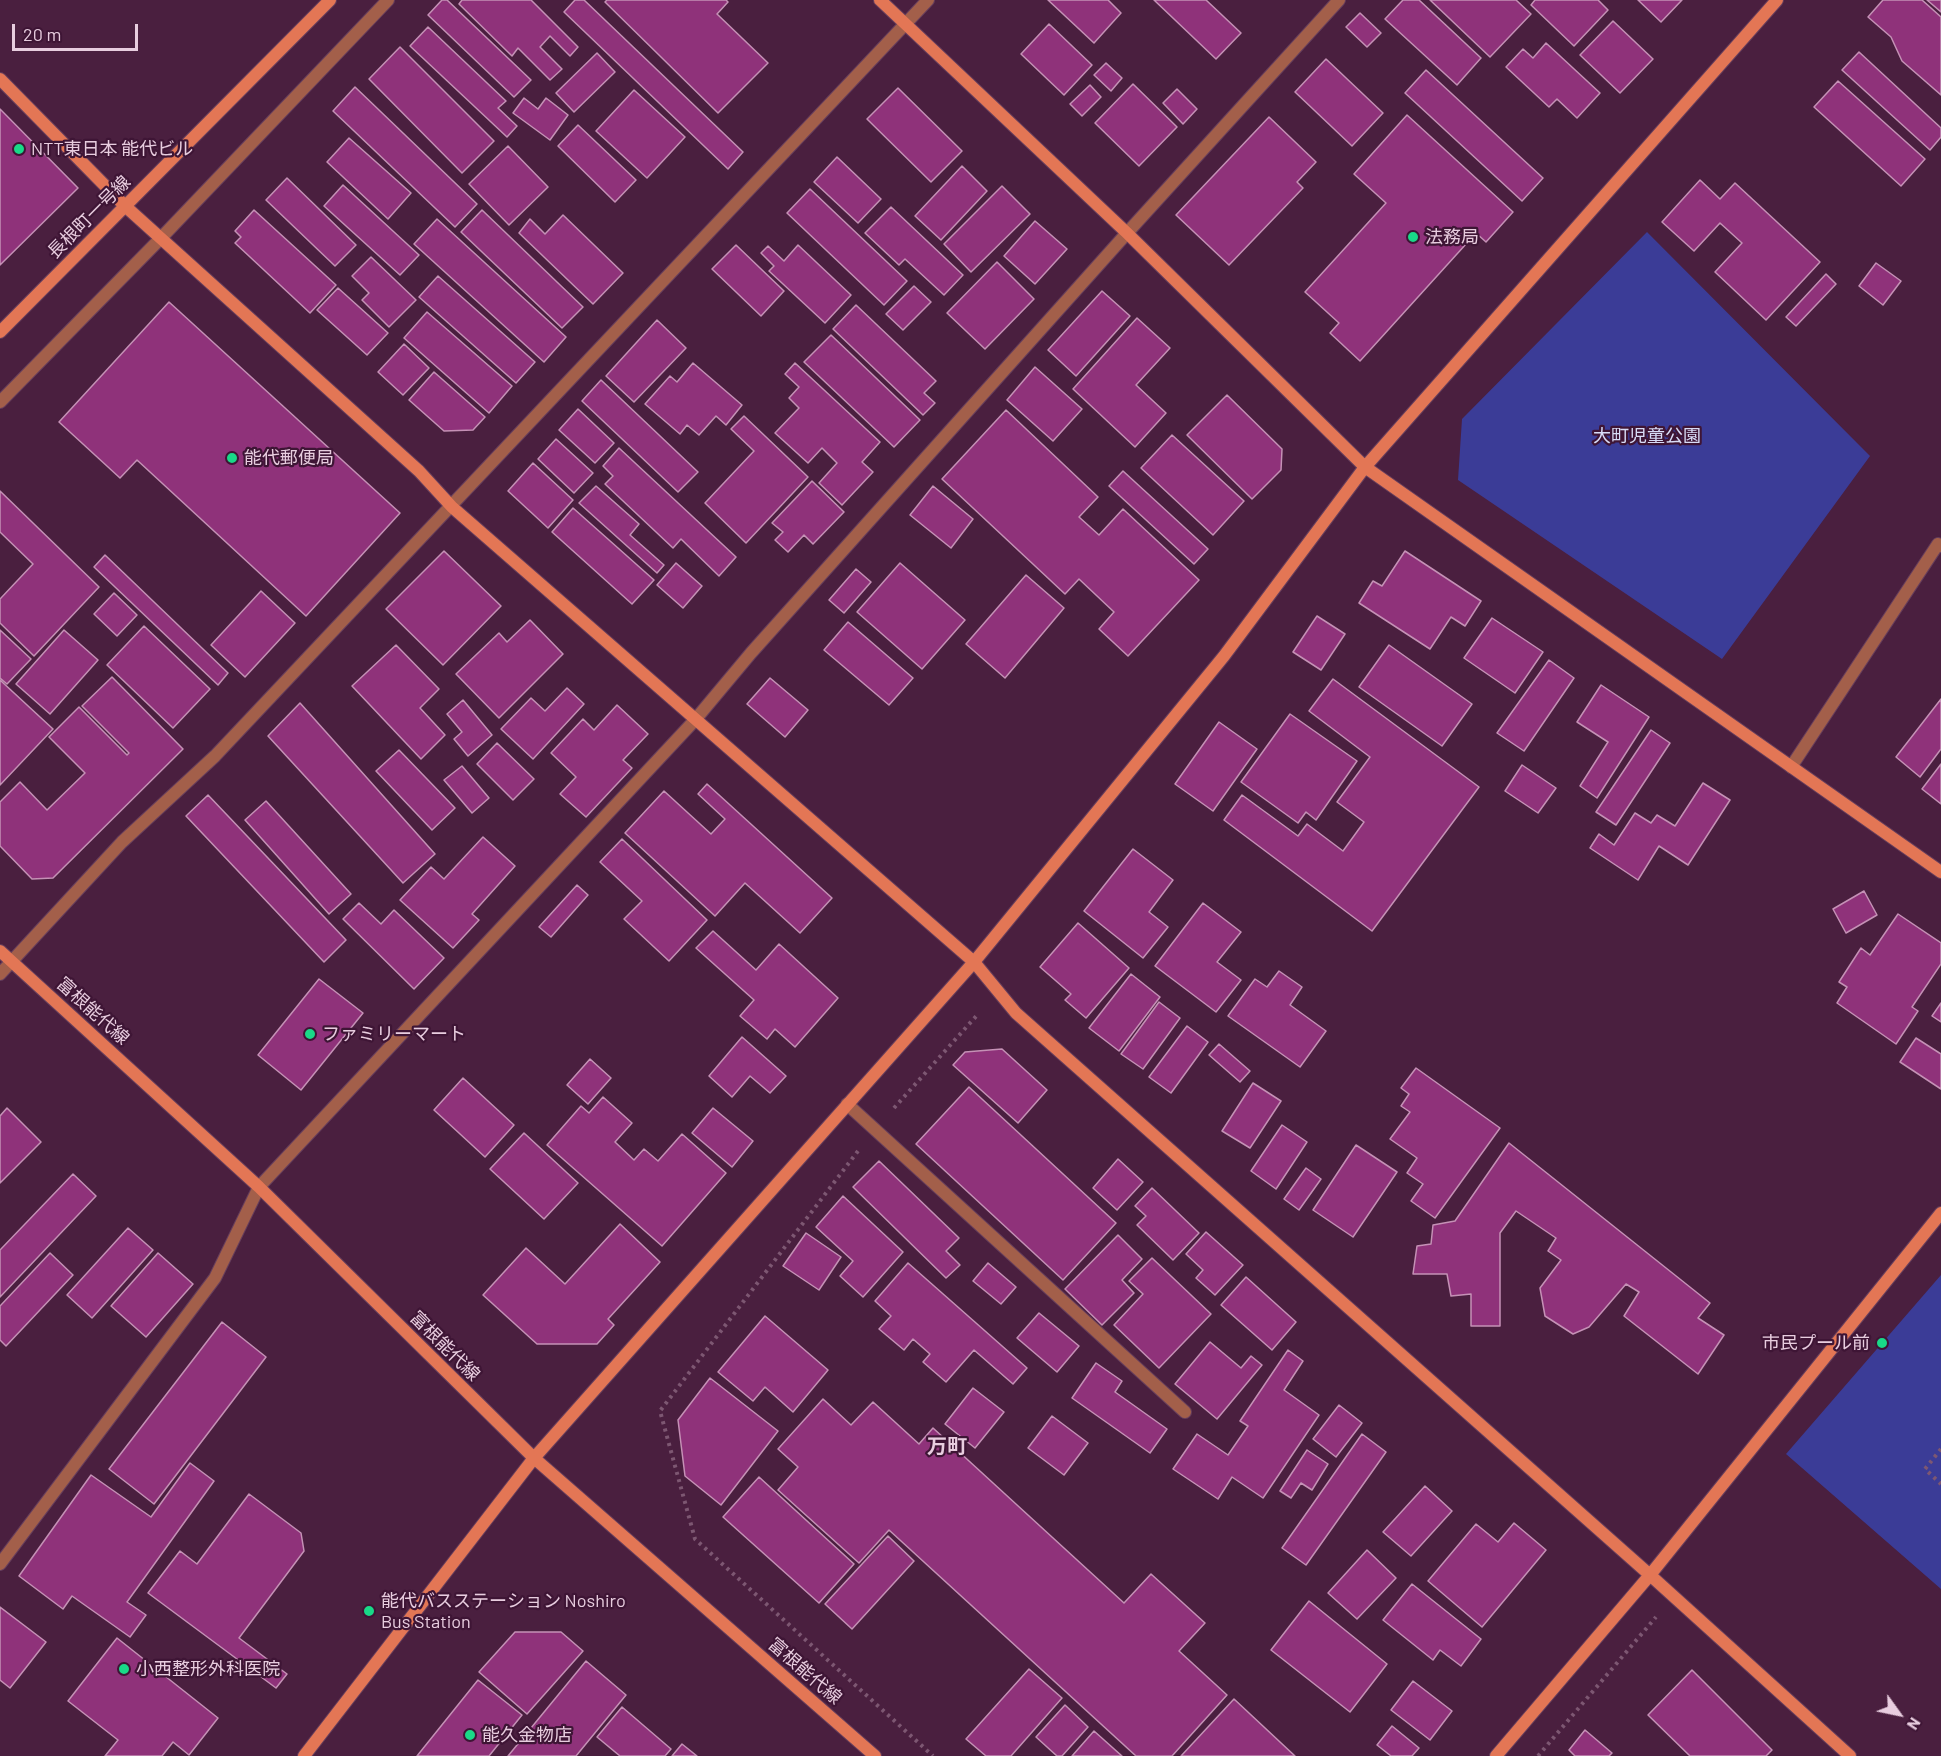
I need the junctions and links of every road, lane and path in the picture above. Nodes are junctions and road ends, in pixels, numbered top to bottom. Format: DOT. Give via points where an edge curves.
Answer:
graph roads {
  1 [pos="330,0"];
  2 [pos="388,0"];
  3 [pos="880,0"];
  4 [pos="928,0"];
  5 [pos="1339,0"];
  6 [pos="1777,0"];
  7 [pos="905,25"];
  8 [pos="0,79"];
  9 [pos="125,206"];
  10 [pos="1127,233"];
  11 [pos="161,238"];
  12 [pos="0,332"];
  13 [pos="0,402"];
  14 [pos="1365,467"];
  15 [pos="452,507"];
  16 [pos="1940,541"];
  17 [pos="694,720"];
  18 [pos="1791,767"];
  19 [pos="1941,872"];
  20 [pos="0,951"];
  21 [pos="12,961"];
  22 [pos="974,962"];
  23 [pos="0,974"];
  24 [pos="998,991"];
  25 [pos="848,1104"];
  26 [pos="874,1130"];
  27 [pos="259,1187"];
  28 [pos="1941,1213"];
  29 [pos="1185,1412"];
  30 [pos="1941,1449"];
  31 [pos="534,1458"];
  32 [pos="1941,1484"];
  33 [pos="0,1564"];
  34 [pos="1650,1575"];
  35 [pos="1674,1596"];
  36 [pos="304,1756"];
  37 [pos="875,1756"];
  38 [pos="933,1756"];
  39 [pos="1496,1756"];
  40 [pos="1538,1756"];
  41 [pos="1850,1756"];
  1 -- 9 [label="street, 長根町一号線"];
  2 -- 11 [label="street"];
  3 -- 7 [label="street"];
  4 -- 7 [label="street"];
  5 -- 10 [label="street"];
  6 -- 14 [label="street"];
  7 -- 10 [label="street"];
  7 -- 15 [label="street"];
  8 -- 9 [label="street"];
  9 -- 11 [label="street"];
  9 -- 12 [label="street, 長根町一号線"];
  10 -- 14 [label="street"];
  10 -- 17 [label="street"];
  11 -- 13 [label="street"];
  11 -- 15 [label="street" via="419,471"];
  14 -- 18 [label="street"];
  14 -- 22 [label="street" via="1224,656"];
  15 -- 17 [label="street"];
  15 -- 21 [label="street" via="215,756 122,842"];
  16 -- 18 [label="street"];
  17 -- 22 [label="street"];
  17 -- 27 [label="street"];
  18 -- 19 [label="street"];
  20 -- 21 [label="street, 富根能代線"];
  21 -- 23 [label="street"];
  21 -- 27 [label="street, 富根能代線"];
  22 -- 24 [label="street"];
  22 -- 25 [label="street"];
  24 -- 26 [label="path"];
  24 -- 34 [label="street" via="1025,1021"];
  25 -- 26 [label="street"];
  25 -- 31 [label="street"];
  26 -- 29 [label="street"];
  26 -- 38 [label="path" via="660,1411 695,1539"];
  27 -- 31 [label="street, 富根能代線"];
  27 -- 33 [label="street" via="215,1278"];
  28 -- 34 [label="street"];
  30 -- 32 [label="path" via="1925,1469"];
  31 -- 36 [label="street"];
  31 -- 37 [label="street, 富根能代線"];
  34 -- 35 [label="street"];
  34 -- 39 [label="street"];
  35 -- 40 [label="path"];
  35 -- 41 [label="street"];
}
